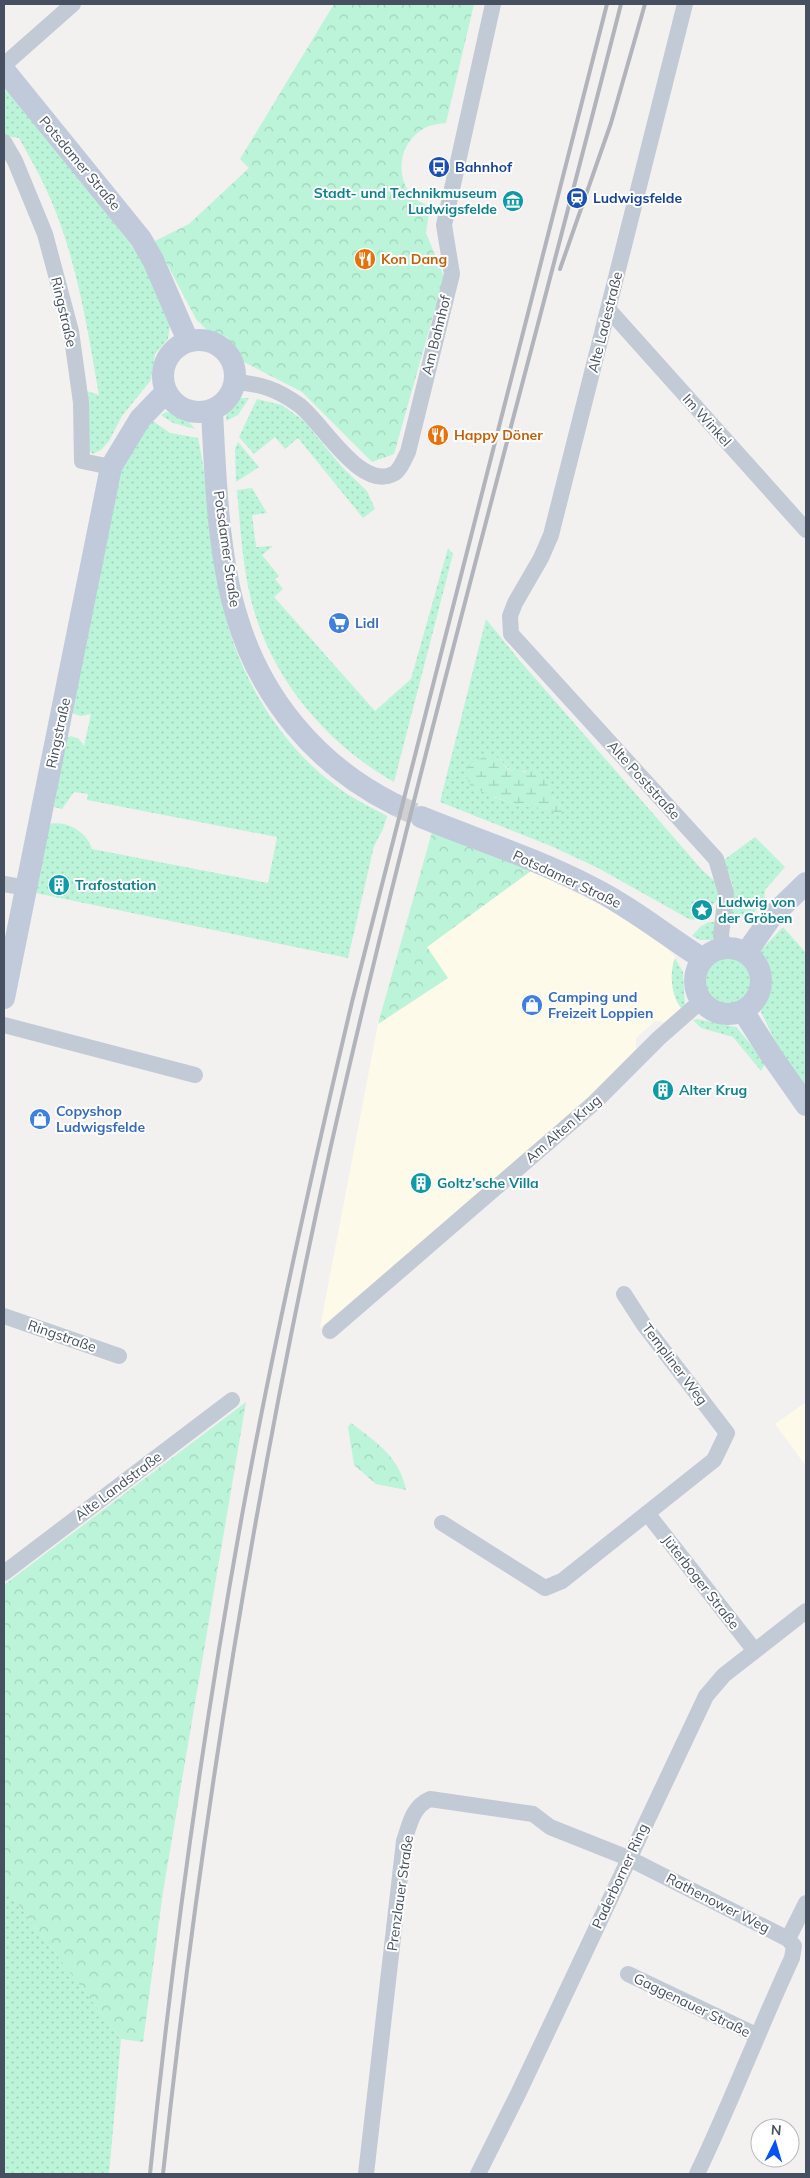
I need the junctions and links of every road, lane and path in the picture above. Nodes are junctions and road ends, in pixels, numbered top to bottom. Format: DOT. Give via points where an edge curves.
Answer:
graph roads {
  1 [pos="73,4"];
  2 [pos="493,4"];
  3 [pos="685,4"];
  4 [pos="4,65"];
  5 [pos="4,70"];
  6 [pos="4,142"];
  7 [pos="608,310"];
  8 [pos="188,341"];
  9 [pos="235,382"];
  10 [pos="166,392"];
  11 [pos="212,410"];
  12 [pos="112,467"];
  13 [pos="806,530"];
  14 [pos="511,634"];
  15 [pos="394,804"];
  16 [pos="421,817"];
  17 [pos="806,882"];
  18 [pos="4,884"];
  19 [pos="27,888"];
  20 [pos="723,948"];
  21 [pos="746,953"];
  22 [pos="703,959"];
  23 [pos="4,998"];
  24 [pos="701,1001"];
  25 [pos="743,1011"];
  26 [pos="4,1025"];
  27 [pos="194,1074"];
  28 [pos="806,1105"];
  29 [pos="624,1294"];
  30 [pos="4,1316"];
  31 [pos="330,1331"];
  32 [pos="120,1356"];
  33 [pos="232,1400"];
  34 [pos="647,1514"];
  35 [pos="442,1523"];
  36 [pos="4,1573"];
  37 [pos="806,1611"];
  38 [pos="755,1651"];
  39 [pos="628,1858"];
  40 [pos="806,1903"];
  41 [pos="796,1943"];
  42 [pos="628,1974"];
  43 [pos="756,2035"];
  44 [pos="366,2174"];
  45 [pos="478,2174"];
  46 [pos="697,2174"];
  1 -- 4 [label="street"];
  2 -- 9 [label="street, Am Bahnhof" via="444,225 452,274 408,452 402,464 394,474 383,477 368,473 354,465 300,406 258,384"];
  3 -- 7 [label="street, Alte Ladestraße"];
  5 -- 8 [label="main road, Potsdamer Straße" via="141,239 154,260"];
  6 -- 12 [label="street, Ringstraße" via="45,234 71,331 81,403 82,461"];
  7 -- 13 [label="street, Im Winkel"];
  7 -- 14 [label="street, Alte Ladestraße" via="550,535 541,558 515,603 510,616"];
  8 -- 9 [label="main road" via="208,340 226,351 235,369"];
  8 -- 10 [label="main road" via="177,346 165,362 162,374"];
  9 -- 11 [label="main road" via="227,399"];
  10 -- 11 [label="main road" via="174,403 186,410"];
  10 -- 12 [label="main road, Ringstraße" via="140,419"];
  11 -- 15 [label="main road, Potsdamer Straße" via="221,534 228,578 235,612 257,668 280,707 302,735 359,785"];
  12 -- 19 [label="main road, Ringstraße"];
  14 -- 20 [label="street, Alte Poststraße" via="716,859 726,893"];
  16 -- 22 [label="main road, Potsdamer Straße" via="590,886 633,910"];
  17 -- 21 [label="main road" via="772,916"];
  18 -- 19 [label="street"];
  19 -- 23 [label="main road, Ringstraße"];
  20 -- 21 [label="main road"];
  20 -- 22 [label="main road"];
  21 -- 25 [label="main road" via="757,965 761,986 755,1001"];
  22 -- 24 [label="main road" via="694,980"];
  24 -- 25 [label="main road" via="720,1014"];
  24 -- 31 [label="street, Am Alten Krug" via="594,1103"];
  25 -- 28 [label="main road"];
  26 -- 27 [label="street"];
  29 -- 34 [label="street, Templiner Weg" via="727,1433 714,1460"];
  30 -- 32 [label="street, Ringstraße"];
  33 -- 36 [label="street, Alte Landstraße"];
  34 -- 35 [label="street" via="562,1581 545,1588"];
  34 -- 38 [label="street, Jüterboger Straße"];
  37 -- 38 [label="street, Paderborner Ring"];
  38 -- 39 [label="street, Paderborner Ring" via="724,1675 706,1696"];
  39 -- 41 [label="street, Rathenower Weg"];
  39 -- 44 [label="street, Prenzlauer Straße" via="550,1826 533,1814 430,1799 420,1804 412,1815 404,1841"];
  39 -- 45 [label="street, Paderborner Ring"];
  40 -- 41 [label="street, Gaggenauer Straße"];
  41 -- 43 [label="street, Gaggenauer Straße"];
  42 -- 43 [label="street, Gaggenauer Straße"];
  43 -- 46 [label="street, Gaggenauer Straße" via="721,2125"];
}
